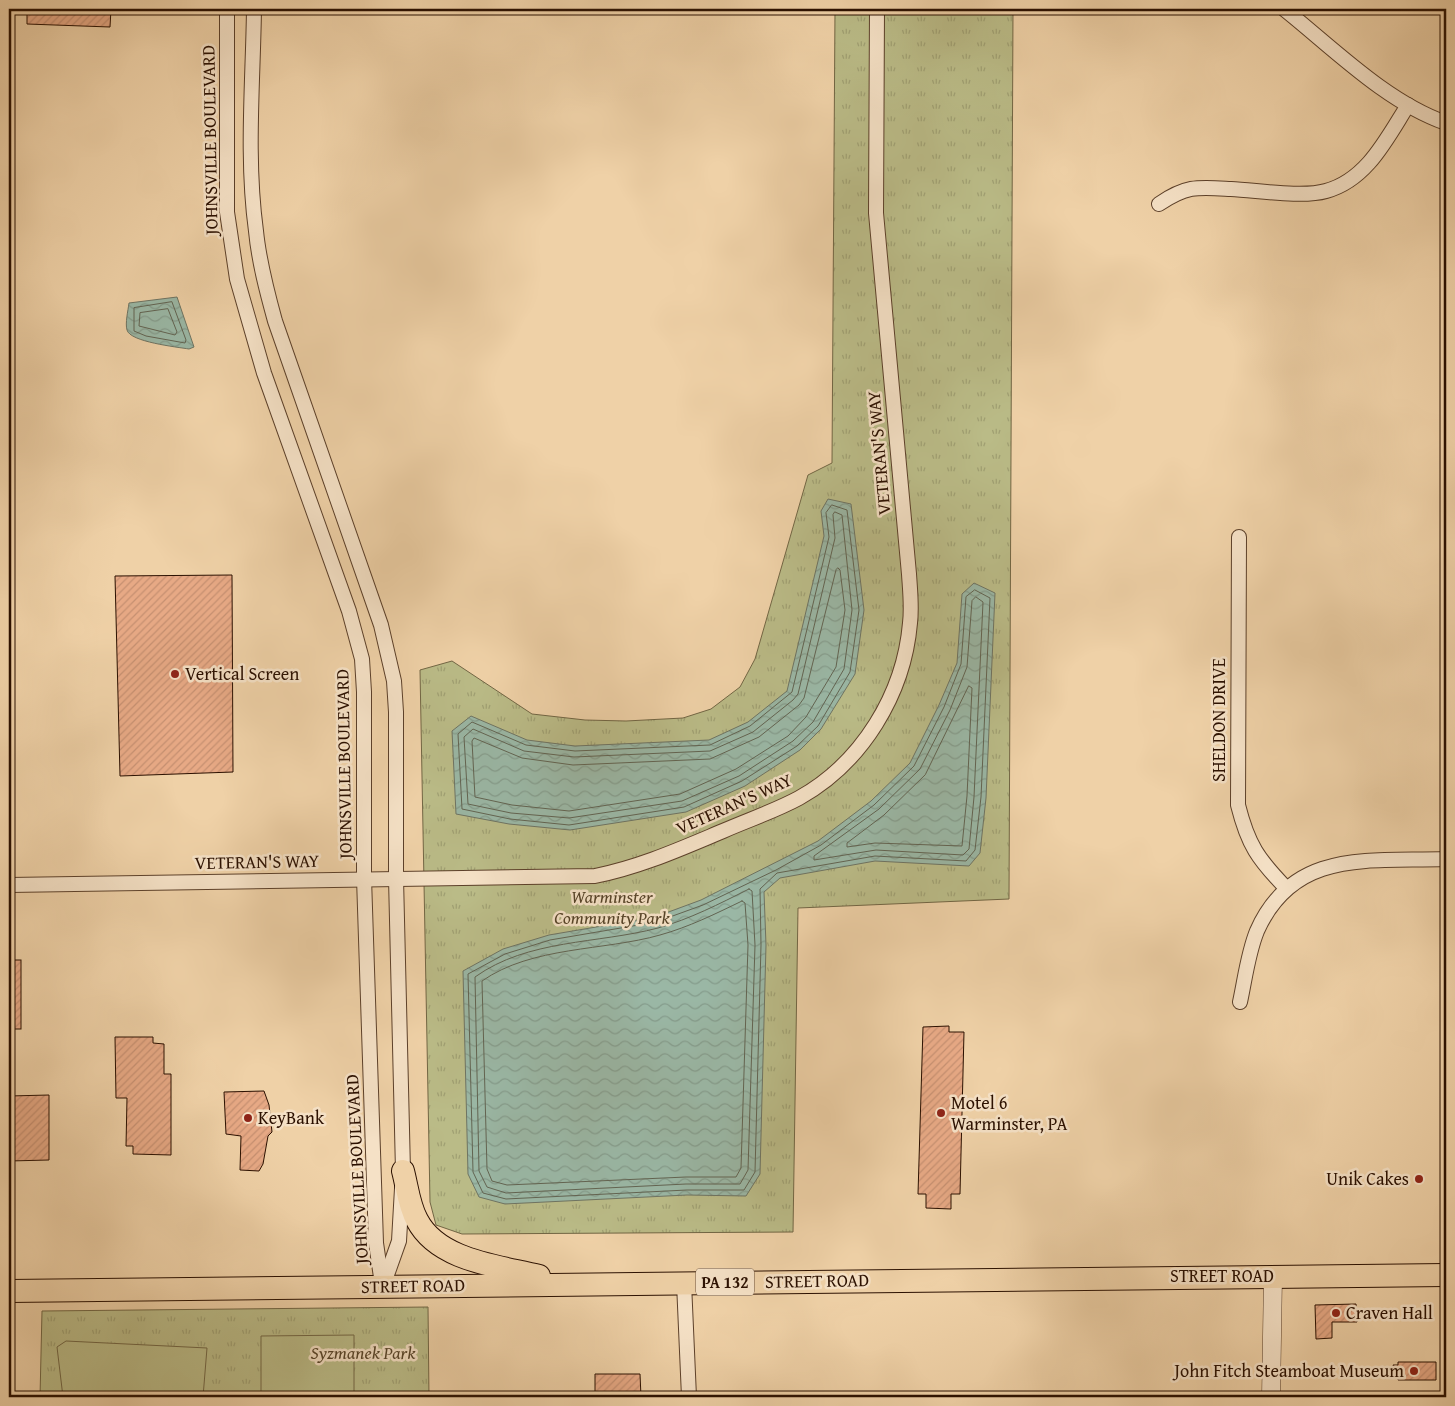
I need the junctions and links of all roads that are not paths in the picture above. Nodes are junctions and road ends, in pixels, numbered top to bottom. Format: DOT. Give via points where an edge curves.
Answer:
graph roads {
  1 [pos="227,9"];
  2 [pos="254,9"];
  3 [pos="876,9"];
  4 [pos="1284,9"];
  5 [pos="1408,105"];
  6 [pos="1446,123"];
  7 [pos="1159,204"];
  8 [pos="1239,538"];
  9 [pos="1446,859"];
  10 [pos="364,878"];
  11 [pos="396,878"];
  12 [pos="9,885"];
  13 [pos="1286,888"];
  14 [pos="1240,1002"];
  15 [pos="403,1171"];
  16 [pos="1446,1274"];
  17 [pos="1273,1276"];
  18 [pos="684,1283"];
  19 [pos="572,1284"];
  20 [pos="383,1286"];
  21 [pos="9,1291"];
  22 [pos="689,1397"];
  23 [pos="1271,1397"];
  1 -- 10 [label="street, JOHNSVILLE BOULEVARD" via="227,212 232,251 251,336 349,611 362,658"];
  2 -- 11 [label="street, JOHNSVILLE BOULEVARD" via="251,172 256,231 275,321 382,625 394,681 396,712"];
  3 -- 11 [label="street, VETERAN'S WAY" via="876,213 911,599 907,649 886,707 872,732 844,765 809,792 644,864 572,878"];
  4 -- 5 [label="street"];
  5 -- 6 [label="street"];
  5 -- 7 [label="street" via="1368,164 1352,178 1325,191 1307,193 1200,187 1177,192"];
  8 -- 13 [label="street, SHELDON DRIVE" via="1238,805 1253,850"];
  9 -- 13 [label="street" via="1344,863 1303,876"];
  10 -- 11 [label="street, VETERAN'S WAY"];
  10 -- 12 [label="street, VETERAN'S WAY"];
  10 -- 20 [label="street, JOHNSVILLE BOULEVARD" via="376,1243"];
  11 -- 15 [label="street, JOHNSVILLE BOULEVARD"];
  13 -- 14 [label="street" via="1266,913 1256,933"];
  15 -- 19 [label="main road" via="417,1220 439,1246 456,1256"];
  15 -- 20 [label="street, JOHNSVILLE BOULEVARD" via="399,1241"];
  16 -- 17 [label="main road, STREET ROAD / PA 132"];
  17 -- 18 [label="main road, STREET ROAD / PA 132"];
  17 -- 23 [label="street"];
  18 -- 19 [label="main road, STREET ROAD / PA 132"];
  18 -- 22 [label="street"];
  19 -- 20 [label="main road, STREET ROAD / PA 132"];
  20 -- 21 [label="main road, STREET ROAD / PA 132"];
}
